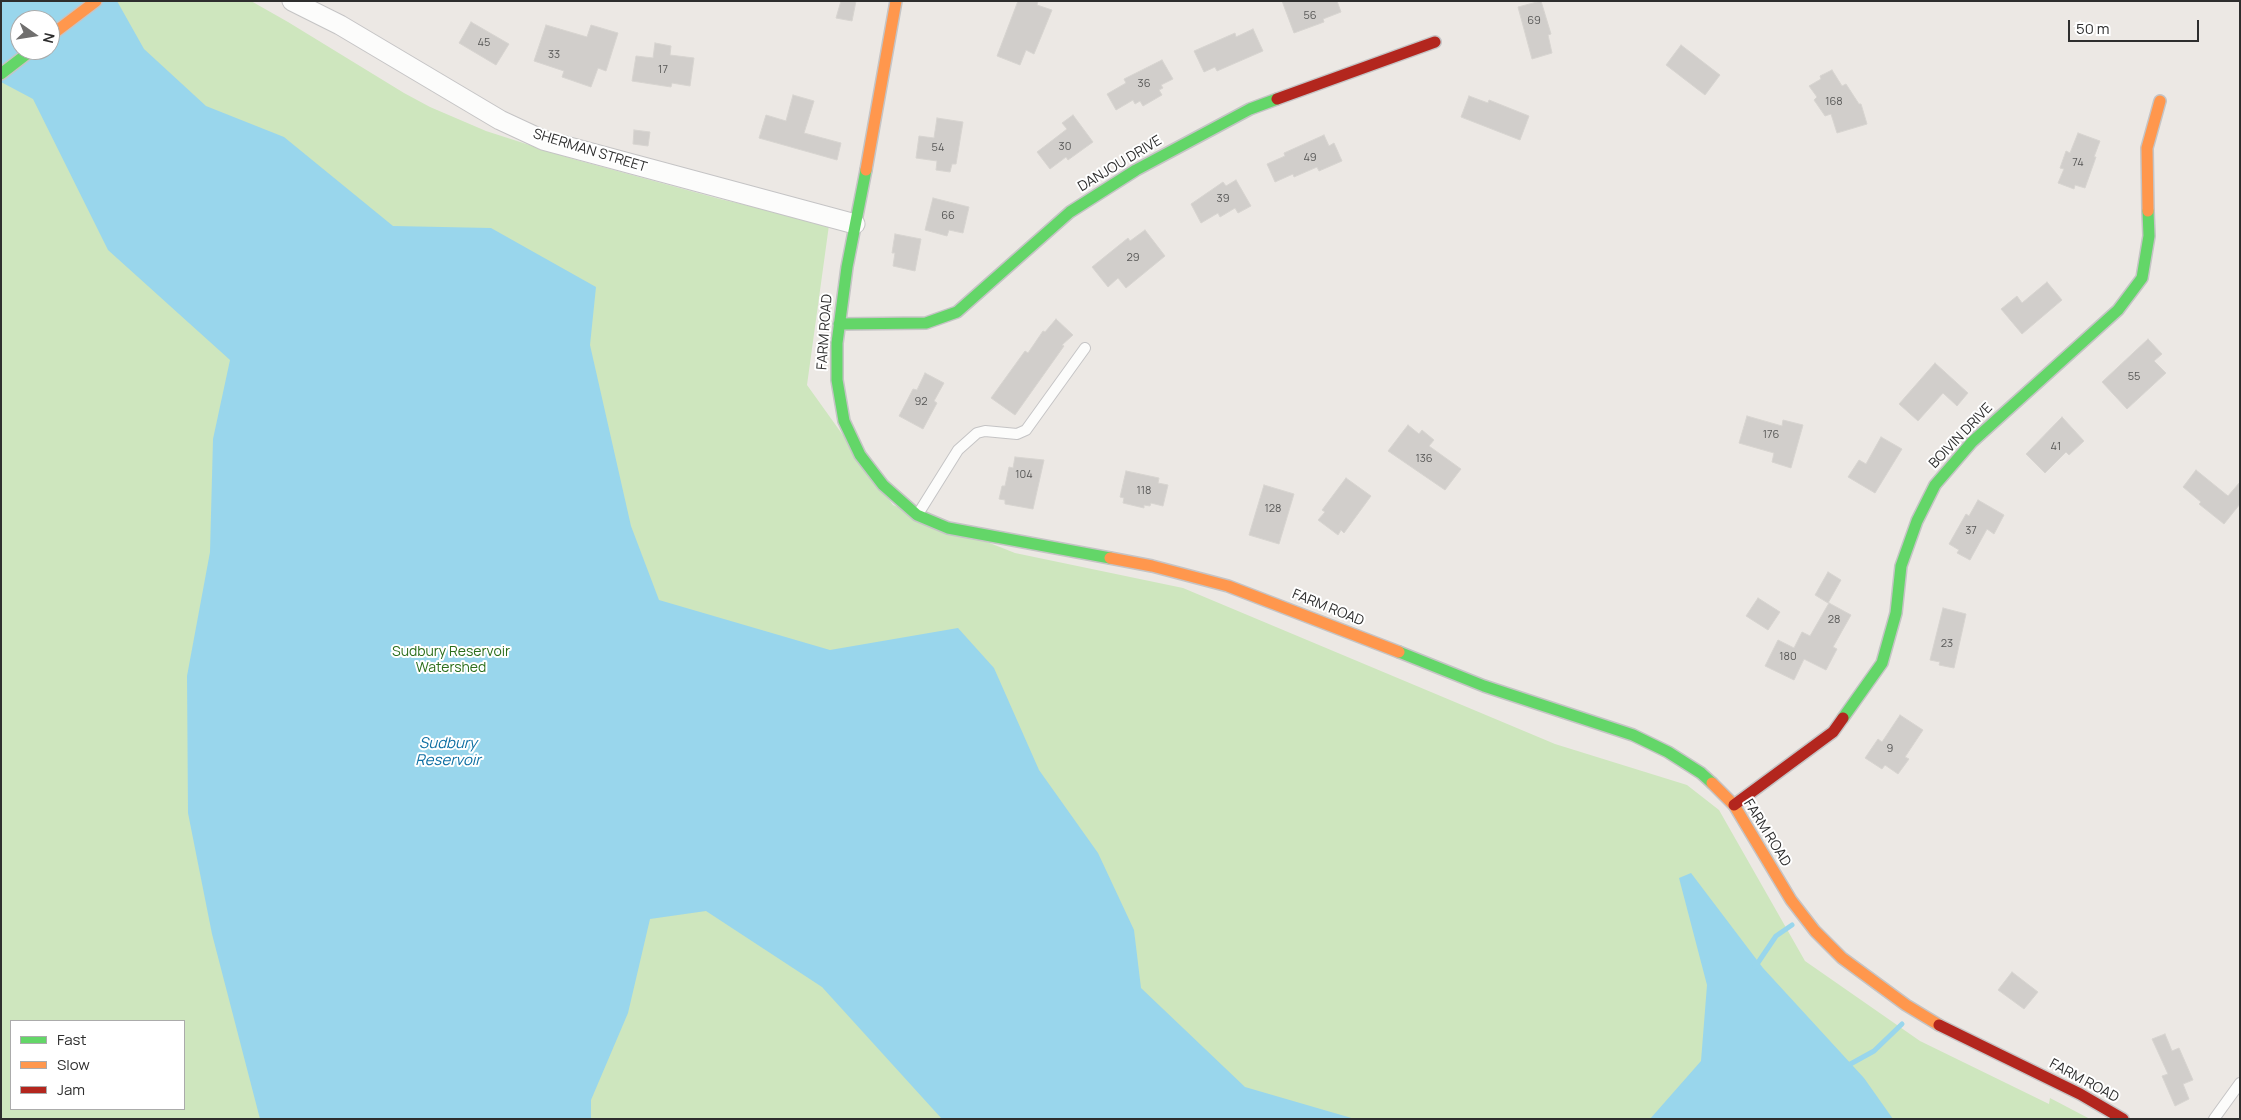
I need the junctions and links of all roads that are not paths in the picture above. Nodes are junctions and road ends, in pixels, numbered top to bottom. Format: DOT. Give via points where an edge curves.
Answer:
graph roads {
  1 [pos="96,1"];
  2 [pos="292,1"];
  3 [pos="896,1"];
  4 [pos="60,28"];
  5 [pos="1435,42"];
  6 [pos="19,60"];
  7 [pos="1,74"];
  8 [pos="2160,101"];
  9 [pos="855,224"];
  10 [pos="839,324"];
  11 [pos="1085,348"];
  12 [pos="918,515"];
  13 [pos="1734,806"];
  14 [pos="2240,1083"];
  15 [pos="2123,1119"];
  16 [pos="2214,1119"];
  1 -- 4 [label="street"];
  2 -- 9 [label="street, SHERMAN STREET" via="340,24 500,120 543,140"];
  3 -- 9 [label="street, FARM ROAD"];
  5 -- 10 [label="street, DANJOU DRIVE" via="1250,109 1136,170 1070,212 958,312 926,323"];
  6 -- 7 [label="street"];
  8 -- 13 [label="street, BOIVIN DRIVE" via="2147,148 2149,236 2142,278 2118,310 1972,442 1935,486 1901,566 1896,613 1882,663 1833,732"];
  9 -- 10 [label="street, FARM ROAD"];
  10 -- 12 [label="street, FARM ROAD" via="838,380 844,420 860,455 883,485"];
  11 -- 12 [label="lane" via="1026,430 1016,434 977,433 958,450"];
  12 -- 13 [label="street, FARM ROAD" via="948,528 1172,570 1265,599 1484,686 1633,735 1668,752 1701,774"];
  13 -- 15 [label="street, FARM ROAD" via="1791,900 1842,958 1929,1019 2080,1094"];
  14 -- 16 [label="lane"];
}
